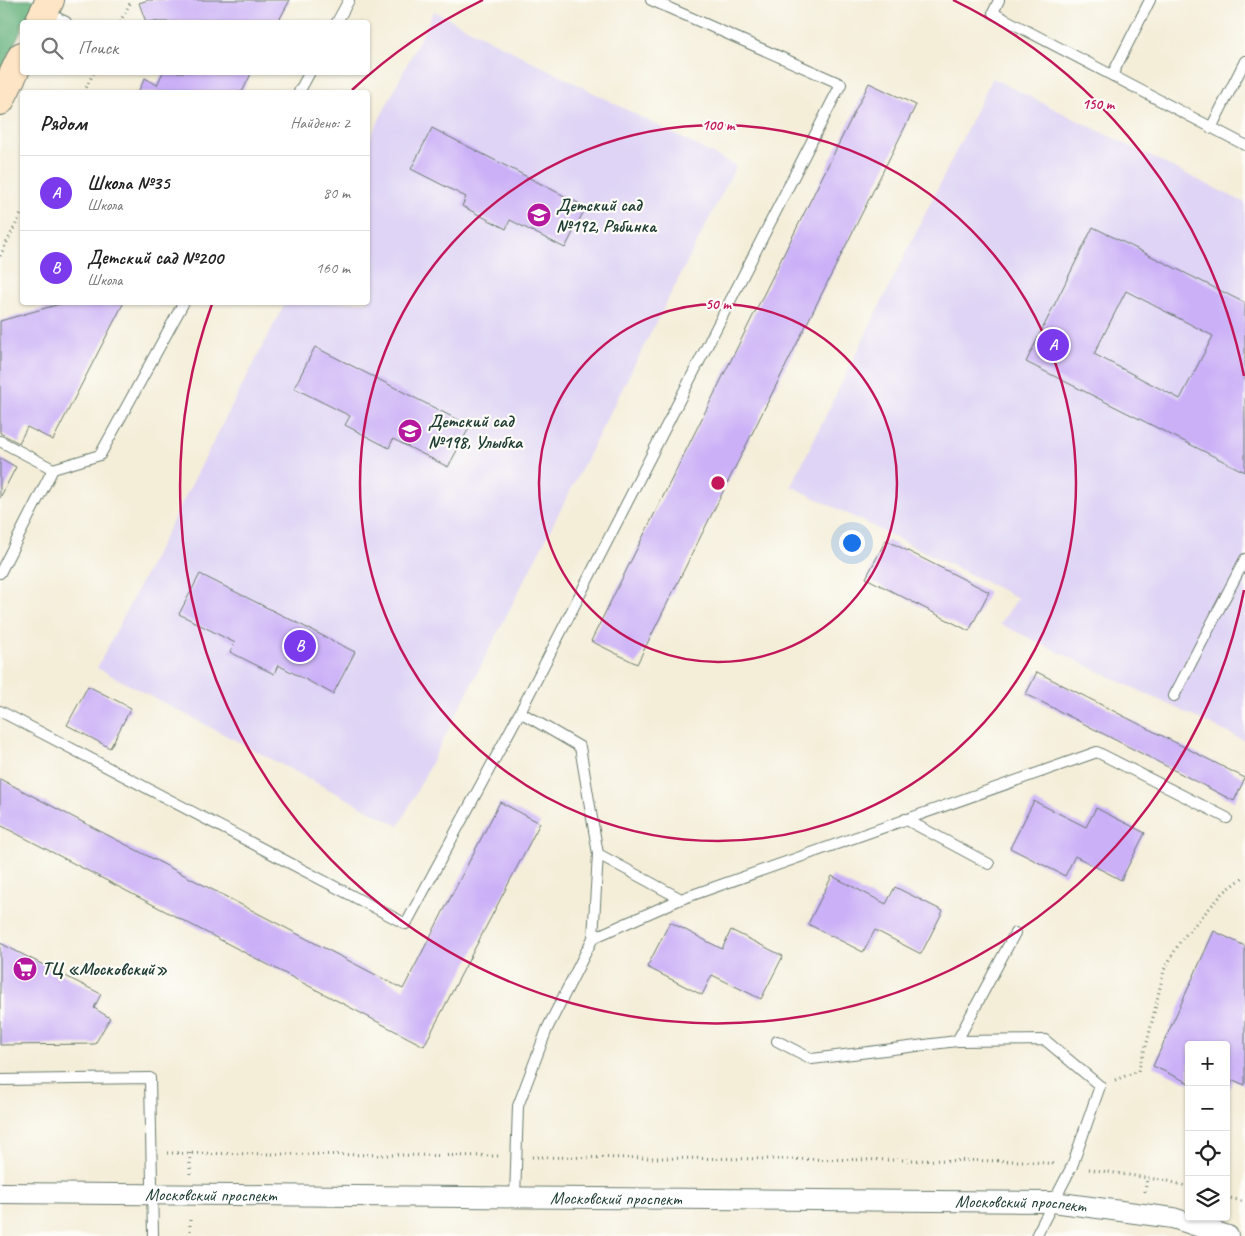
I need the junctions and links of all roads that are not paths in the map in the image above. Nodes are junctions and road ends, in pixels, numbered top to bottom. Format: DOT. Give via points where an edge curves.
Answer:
graph roads {
  1 [pos="349,0"];
  2 [pos="650,0"];
  3 [pos="999,0"];
  4 [pos="1150,0"];
  5 [pos="338,20"];
  6 [pos="20,60"];
  7 [pos="1245,61"];
  8 [pos="308,75"];
  9 [pos="1112,76"];
  10 [pos="300,90"];
  11 [pos="0,101"];
  12 [pos="1211,128"];
  13 [pos="1245,145"];
  14 [pos="182,305"];
  15 [pos="0,441"];
  16 [pos="53,469"];
  17 [pos="1245,559"];
  18 [pos="0,573"];
  19 [pos="1174,696"];
  20 [pos="0,711"];
  21 [pos="520,712"];
  22 [pos="1227,818"];
  23 [pos="905,820"];
  24 [pos="598,854"];
  25 [pos="989,864"];
  26 [pos="681,899"];
  27 [pos="1015,933"];
  28 [pos="593,938"];
  29 [pos="777,1041"];
  30 [pos="957,1041"];
  31 [pos="0,1080"];
  32 [pos="0,1193"];
  33 [pos="152,1194"];
  34 [pos="515,1198"];
  35 [pos="1053,1202"];
  36 [pos="152,1236"];
  37 [pos="1036,1236"];
  38 [pos="1228,1236"];
  1 -- 5 [label="lane"];
  2 -- 21 [label="lane" via="841,84"];
  3 -- 9 [label="lane" via="993,13"];
  4 -- 9 [label="lane"];
  6 -- 11 [label="main road"];
  7 -- 12 [label="lane"];
  8 -- 10 [label="lane"];
  9 -- 12 [label="lane"];
  12 -- 13 [label="lane"];
  14 -- 16 [label="lane" via="100,455"];
  15 -- 16 [label="lane"];
  16 -- 18 [label="lane"];
  17 -- 19 [label="lane"];
  20 -- 21 [label="lane" via="406,924"];
  21 -- 24 [label="lane" via="580,747"];
  22 -- 23 [label="lane" via="1097,752"];
  23 -- 25 [label="lane"];
  23 -- 26 [label="lane"];
  24 -- 26 [label="lane"];
  24 -- 28 [label="lane"];
  26 -- 28 [label="lane"];
  27 -- 30 [label="lane"];
  28 -- 34 [label="lane" via="547,1029 518,1106"];
  29 -- 30 [label="lane" via="812,1060"];
  30 -- 35 [label="lane" via="1045,1040 1100,1086 1072,1166"];
  31 -- 33 [label="lane" via="150,1078"];
  32 -- 33 [label="street, Московский проспект"];
  33 -- 34 [label="street, Московский проспект"];
  33 -- 36 [label="lane"];
  34 -- 35 [label="street, Московский проспект"];
  35 -- 37 [label="lane"];
  35 -- 38 [label="street, Московский проспект" via="1173,1218"];
}
